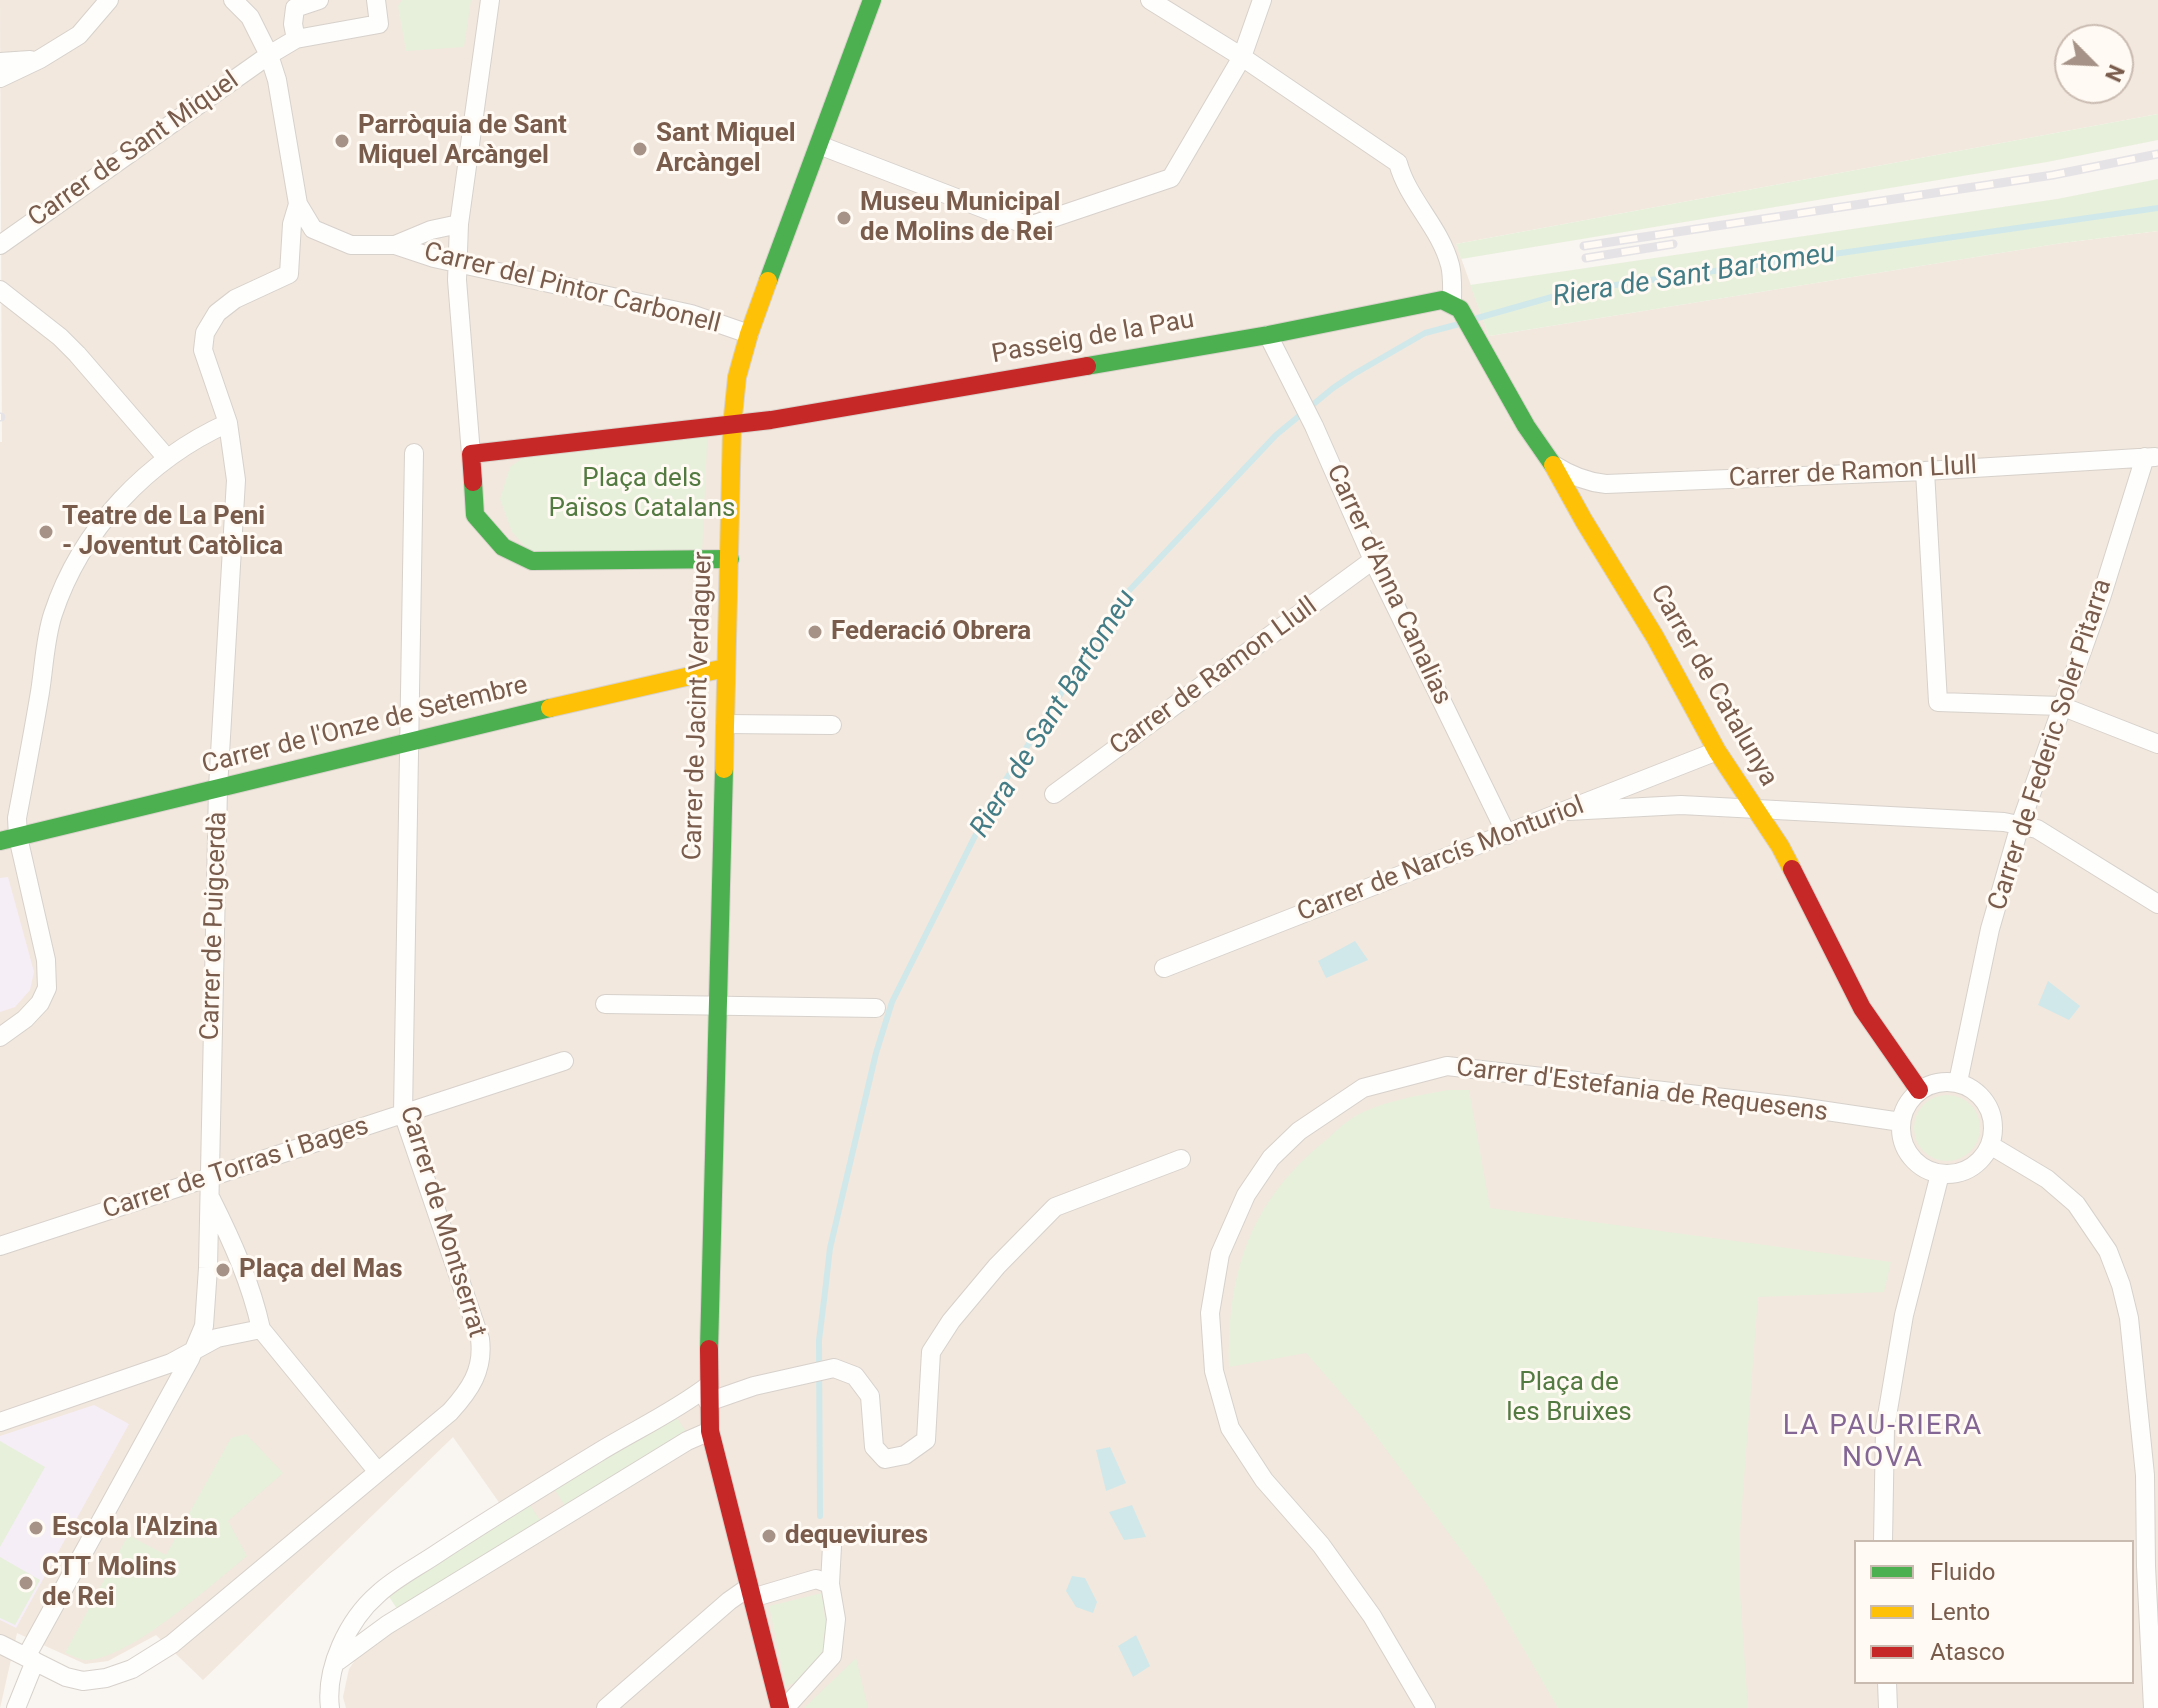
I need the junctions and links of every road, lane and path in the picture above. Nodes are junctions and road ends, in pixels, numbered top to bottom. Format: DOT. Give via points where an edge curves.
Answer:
graph roads {
  1 [pos="109,0"];
  2 [pos="233,0"];
  3 [pos="319,0"];
  4 [pos="376,0"];
  5 [pos="490,0"];
  6 [pos="1150,0"];
  7 [pos="1262,0"];
  8 [pos="866,2"];
  9 [pos="294,32"];
  10 [pos="266,48"];
  11 [pos="1242,57"];
  12 [pos="40,59"];
  13 [pos="0,62"];
  14 [pos="0,78"];
  15 [pos="819,145"];
  16 [pos="298,204"];
  17 [pos="459,224"];
  18 [pos="0,245"];
  19 [pos="395,245"];
  20 [pos="456,261"];
  21 [pos="0,290"];
  22 [pos="1456,306"];
  23 [pos="749,334"];
  24 [pos="1268,335"];
  25 [pos="228,423"];
  26 [pos="732,426"];
  27 [pos="414,453"];
  28 [pos="471,454"];
  29 [pos="166,457"];
  30 [pos="2152,457"];
  31 [pos="1553,464"];
  32 [pos="1925,471"];
  33 [pos="730,559"];
  34 [pos="1373,560"];
  35 [pos="725,668"];
  36 [pos="2061,706"];
  37 [pos="725,724"];
  38 [pos="832,725"];
  39 [pos="411,740"];
  40 [pos="2158,744"];
  41 [pos="1717,751"];
  42 [pos="218,788"];
  43 [pos="1054,794"];
  44 [pos="1755,809"];
  45 [pos="1568,811"];
  46 [pos="2020,825"];
  47 [pos="1507,835"];
  48 [pos="9,839"];
  49 [pos="2158,904"];
  50 [pos="1164,968"];
  51 [pos="605,1004"];
  52 [pos="717,1006"];
  53 [pos="876,1008"];
  54 [pos="0,1037"];
  55 [pos="564,1061"];
  56 [pos="1958,1082"];
  57 [pos="1919,1090"];
  58 [pos="403,1113"];
  59 [pos="1901,1122"];
  60 [pos="1990,1145"];
  61 [pos="1181,1159"];
  62 [pos="1940,1174"];
  63 [pos="208,1186"];
  64 [pos="0,1246"];
  65 [pos="261,1329"];
  66 [pos="195,1349"];
  67 [pos="708,1394"];
  68 [pos="0,1422"];
  69 [pos="710,1431"];
  70 [pos="378,1472"];
  71 [pos="540,1489"];
  72 [pos="559,1519"];
  73 [pos="1883,1540"];
  74 [pos="832,1546"];
  75 [pos="830,1584"];
  76 [pos="750,1592"];
  77 [pos="378,1594"];
  78 [pos="387,1625"];
  79 [pos="0,1644"];
  80 [pos="31,1659"];
  81 [pos="334,1666"];
  82 [pos="1887,1684"];
  83 [pos="618,1705"];
  84 [pos="16,1708"];
  85 [pos="330,1708"];
  86 [pos="782,1708"];
  87 [pos="1426,1708"];
  88 [pos="1888,1708"];
  89 [pos="2153,1708"];
  1 -- 12 [label="street" via="79,35"];
  2 -- 10 [label="street" via="250,17"];
  3 -- 9 [label="street" via="295,8"];
  4 -- 9 [label="street" via="379,24"];
  5 -- 17 [label="street"];
  6 -- 11 [label="street"];
  7 -- 11 [label="street"];
  8 -- 15 [label="street, Carrer de Jacint Verdaguer"];
  9 -- 10 [label="street, Carrer de Sant Miquel"];
  10 -- 16 [label="street" via="277,80"];
  10 -- 18 [label="street, Carrer de Sant Miquel"];
  11 -- 15 [label="street" via="1171,178 1029,226"];
  11 -- 22 [label="street" via="1398,163 1451,266"];
  12 -- 13 [label="street"];
  12 -- 14 [label="street"];
  15 -- 23 [label="street, Carrer de Jacint Verdaguer"];
  16 -- 19 [label="street, Carrer del Pintor Carbonell" via="313,229 351,245"];
  16 -- 25 [label="street, Carrer de Puigcerdà" via="289,274 235,299 217,313 205,333 203,350"];
  17 -- 19 [label="street, Carrer del Pintor Carbonell"];
  17 -- 20 [label="street"];
  19 -- 20 [label="street, Carrer del Pintor Carbonell"];
  20 -- 23 [label="street, Carrer del Pintor Carbonell" via="691,314"];
  20 -- 28 [label="street"];
  21 -- 29 [label="street" via="77,354"];
  22 -- 24 [label="street, Passeig de la Pau" via="1442,300"];
  22 -- 31 [label="street, Carrer de Catalunya"];
  23 -- 26 [label="street, Carrer de Jacint Verdaguer"];
  24 -- 26 [label="street, Passeig de la Pau"];
  24 -- 34 [label="street, Carrer d'Anna Canalias"];
  25 -- 29 [label="street"];
  25 -- 42 [label="street, Carrer de Puigcerdà" via="236,480"];
  26 -- 28 [label="street"];
  26 -- 33 [label="street, Carrer de Jacint Verdaguer"];
  27 -- 39 [label="street, Carrer de Montserrat"];
  28 -- 33 [label="street" via="475,515 503,547 532,561"];
  29 -- 48 [label="street" via="109,512 75,563 53,616"];
  30 -- 32 [label="street, Carrer de Ramon Llull"];
  30 -- 36 [label="street, Carrer de Federic Soler Pitarra"];
  31 -- 32 [label="street, Carrer de Ramon Llull" via="1570,475 1606,484"];
  31 -- 41 [label="street, Carrer de Catalunya"];
  32 -- 36 [label="street" via="1938,702"];
  33 -- 35 [label="street, Carrer de Jacint Verdaguer"];
  34 -- 43 [label="street, Carrer de Ramon Llull"];
  34 -- 47 [label="street, Carrer d'Anna Canalias"];
  35 -- 37 [label="street, Carrer de Jacint Verdaguer"];
  35 -- 39 [label="street, Carrer de l'Onze de Setembre"];
  36 -- 40 [label="street"];
  36 -- 46 [label="street, Carrer de Federic Soler Pitarra"];
  37 -- 38 [label="street"];
  37 -- 52 [label="street, Carrer de Jacint Verdaguer"];
  39 -- 42 [label="street, Carrer de l'Onze de Setembre"];
  39 -- 58 [label="street, Carrer de Montserrat"];
  41 -- 44 [label="street, Carrer de Catalunya"];
  41 -- 45 [label="street, Carrer de Narcís Monturiol"];
  42 -- 48 [label="street, Carrer de l'Onze de Setembre"];
  42 -- 63 [label="street, Carrer de Puigcerdà"];
  44 -- 45 [label="street" via="1681,805"];
  44 -- 46 [label="street"];
  44 -- 57 [label="street, Carrer de Catalunya" via="1780,846 1862,1008"];
  45 -- 47 [label="street, Carrer de Narcís Monturiol"];
  46 -- 49 [label="street" via="2037,829"];
  46 -- 56 [label="street, Carrer de Federic Soler Pitarra" via="1990,929"];
  47 -- 50 [label="street, Carrer de Narcís Monturiol"];
  48 -- 54 [label="street" via="46,960 47,988 25,1019"];
  51 -- 52 [label="street"];
  52 -- 53 [label="street"];
  52 -- 67 [label="street, Carrer de Jacint Verdaguer"];
  55 -- 58 [label="street, Carrer de Torras i Bages"];
  56 -- 57 [label="street"];
  56 -- 60 [label="street" via="1971,1087 1990,1108"];
  57 -- 59 [label="street"];
  58 -- 63 [label="street, Carrer de Torras i Bages"];
  58 -- 70 [label="street, Carrer de Montserrat" via="480,1339 481,1361 472,1384 450,1412"];
  59 -- 62 [label="street" via="1901,1137 1914,1161"];
  59 -- 87 [label="street, Carrer d'Estefania de Requesens" via="1447,1066 1363,1088 1299,1131 1271,1158 1246,1195 1220,1254 1210,1313 1214,1371 1230,1428 1264,1480 1321,1545 1372,1616"];
  60 -- 62 [label="street" via="1970,1168"];
  60 -- 89 [label="street" via="2047,1179 2076,1204 2108,1251 2121,1285 2145,1475"];
  61 -- 67 [label="street" via="1055,1207 997,1266 931,1352 926,1440 905,1455 885,1459 874,1447 870,1396 855,1376 834,1368"];
  62 -- 73 [label="street" via="1904,1315 1885,1428"];
  63 -- 64 [label="street, Carrer de Torras i Bages"];
  63 -- 65 [label="street"];
  63 -- 66 [label="street, Carrer de Puigcerdà" via="204,1326"];
  65 -- 66 [label="street" via="217,1338"];
  65 -- 70 [label="street"];
  66 -- 68 [label="street" via="171,1363"];
  66 -- 80 [label="street, Carrer de Puigcerdà"];
  67 -- 69 [label="street, Carrer de Jacint Verdaguer"];
  67 -- 71 [label="street"];
  69 -- 72 [label="street"];
  69 -- 76 [label="street, Carrer de Jacint Verdaguer"];
  70 -- 80 [label="street, Carrer de Montserrat" via="172,1644 132,1669 83,1681"];
  71 -- 72 [label="street"];
  71 -- 77 [label="street"];
  72 -- 78 [label="street"];
  74 -- 75 [label="street"];
  75 -- 76 [label="street" via="816,1579"];
  75 -- 86 [label="street" via="836,1619 832,1656"];
  76 -- 83 [label="street" via="724,1605"];
  76 -- 86 [label="street, Carrer de Jacint Verdaguer"];
  77 -- 78 [label="street"];
  77 -- 81 [label="street" via="347,1634"];
  78 -- 81 [label="street"];
  79 -- 80 [label="street, Carrer de Montserrat"];
  80 -- 84 [label="street, Carrer de Puigcerdà"];
  81 -- 85 [label="street"];
  82 -- 88 [label="street"];
}
